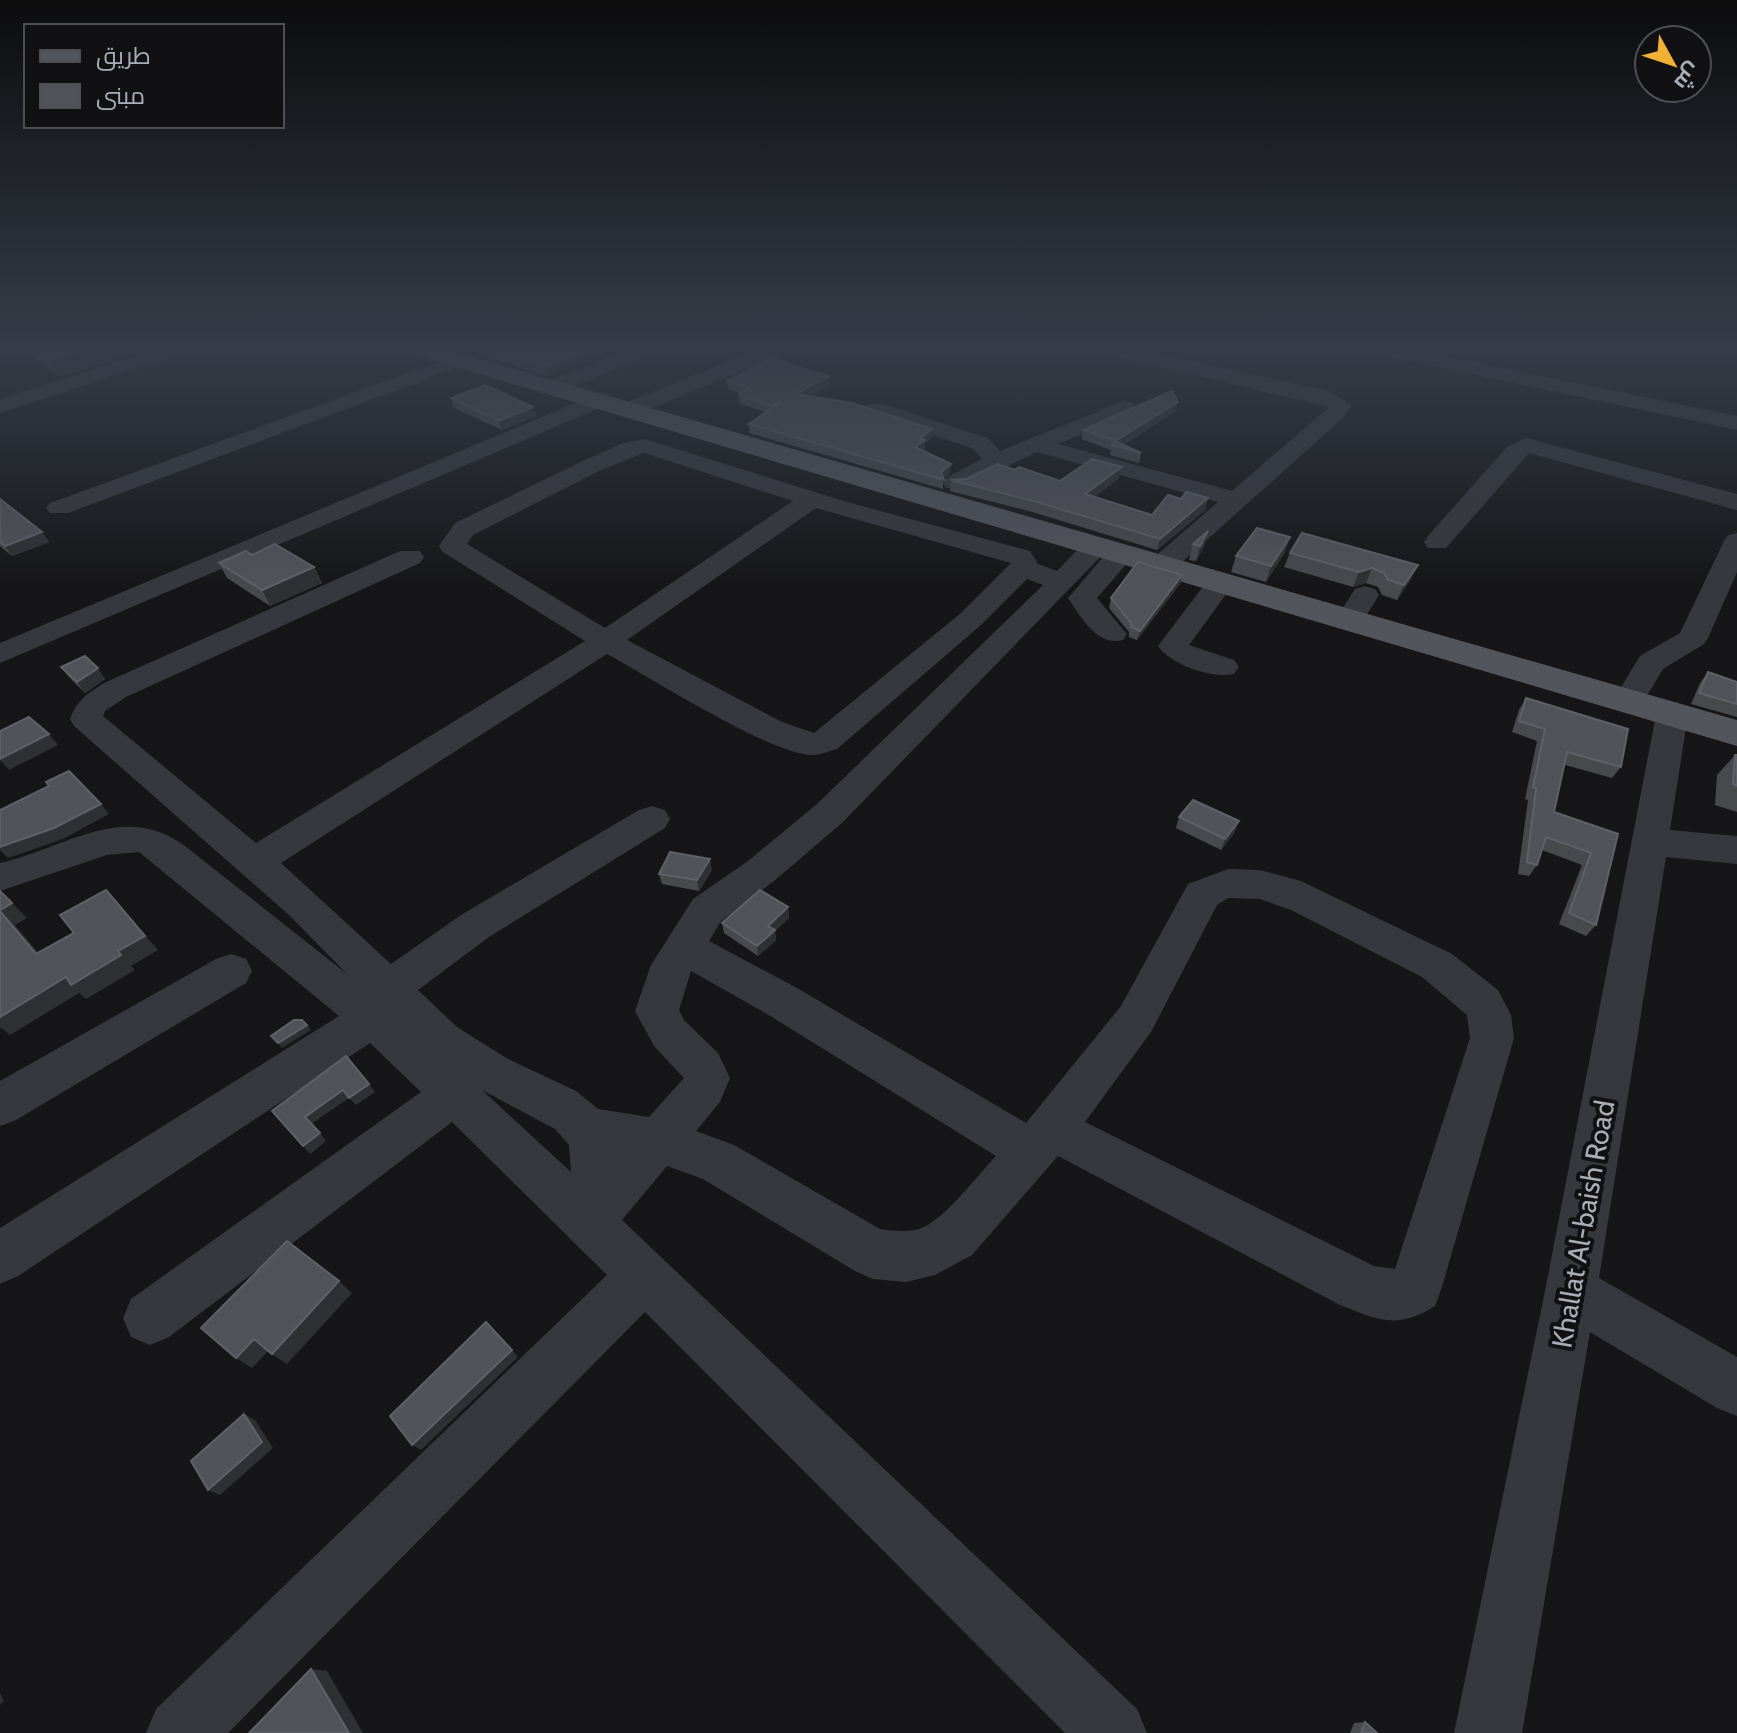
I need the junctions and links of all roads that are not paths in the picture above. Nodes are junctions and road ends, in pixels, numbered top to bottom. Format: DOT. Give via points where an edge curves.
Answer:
graph roads {
  1 [pos="282,426"];
  2 [pos="324,426"];
  3 [pos="506,426"];
  4 [pos="717,426"];
  5 [pos="927,426"];
  6 [pos="1082,426"];
  7 [pos="1321,426"];
  8 [pos="1037,445"];
  9 [pos="997,461"];
  10 [pos="218,462"];
  11 [pos="955,483"];
  12 [pos="1238,500"];
  13 [pos="1737,502"];
  14 [pos="816,507"];
  15 [pos="59,508"];
  16 [pos="1737,541"];
  17 [pos="1437,542"];
  18 [pos="1110,550"];
  19 [pos="410,557"];
  20 [pos="1162,565"];
  21 [pos="1018,572"];
  22 [pos="1061,582"];
  23 [pos="1221,582"];
  24 [pos="1112,634"];
  25 [pos="606,641"];
  26 [pos="0,654"];
  27 [pos="640,661"];
  28 [pos="1223,667"];
  29 [pos="1650,708"];
  30 [pos="1737,733"];
  31 [pos="652,819"];
  32 [pos="1650,842"];
  33 [pos="1737,850"];
  34 [pos="254,862"];
  35 [pos="0,877"];
  36 [pos="684,947"];
  37 [pos="231,971"];
  38 [pos="373,1005"];
  39 [pos="446,1073"];
  40 [pos="0,1105"];
  41 [pos="584,1128"];
  42 [pos="658,1141"];
  43 [pos="1042,1141"];
  44 [pos="588,1222"];
  45 [pos="0,1258"];
  46 [pos="644,1276"];
  47 [pos="1571,1291"];
  48 [pos="150,1318"];
  49 [pos="1737,1388"];
  50 [pos="180,1733"];
  51 [pos="1113,1733"];
  52 [pos="1488,1733"];
  1 -- 15 [label="street"];
  2 -- 10 [label="street"];
  3 -- 26 [label="street"];
  4 -- 18 [label="main road"];
  5 -- 9 [label="street" via="980,443"];
  6 -- 8 [label="street"];
  7 -- 12 [label="street"];
  8 -- 9 [label="street"];
  8 -- 12 [label="street"];
  9 -- 11 [label="street"];
  12 -- 20 [label="street"];
  13 -- 17 [label="street" via="1526,445"];
  14 -- 21 [label="street" via="1020,557 1025,561"];
  14 -- 25 [label="street"];
  14 -- 25 [label="street" via="656,447 636,447 464,529 452,546"];
  14 -- 27 [label="street" via="638,645"];
  16 -- 29 [label="street" via="1693,638 1651,663"];
  18 -- 20 [label="main road"];
  18 -- 22 [label="street"];
  18 -- 24 [label="street" via="1082,598"];
  19 -- 34 [label="street" via="115,690 87,712 86,719 99,732"];
  20 -- 23 [label="main road"];
  21 -- 22 [label="street"];
  21 -- 27 [label="street" via="837,733 814,744 770,730"];
  22 -- 36 [label="street" via="830,813 707,910"];
  23 -- 28 [label="street" via="1173,646"];
  23 -- 29 [label="main road" via="1358,608"];
  25 -- 27 [label="street"];
  25 -- 34 [label="street"];
  29 -- 30 [label="main road"];
  29 -- 32 [label="street, Khallat Al-baish Road"];
  31 -- 38 [label="street" via="475,926"];
  32 -- 33 [label="street"];
  32 -- 47 [label="street, Khallat Al-baish Road"];
  34 -- 38 [label="street"];
  35 -- 38 [label="street" via="111,841 138,839 155,845"];
  36 -- 42 [label="street" via="666,977 657,1011 707,1078"];
  36 -- 43 [label="street"];
  37 -- 40 [label="street"];
  38 -- 39 [label="street"];
  38 -- 45 [label="street"];
  39 -- 41 [label="street" via="533,1090"];
  39 -- 44 [label="street"];
  39 -- 48 [label="street"];
  41 -- 42 [label="street"];
  41 -- 44 [label="street" via="594,1147"];
  42 -- 43 [label="street" via="717,1161 873,1253 902,1259 935,1252 954,1237"];
  42 -- 44 [label="street"];
  43 -- 43 [label="street" via="1136,1019 1202,895 1212,886 1261,885 1296,895 1447,972 1485,1006 1492,1025 1416,1287 1407,1295 1385,1297"];
  44 -- 46 [label="street"];
  46 -- 50 [label="street"];
  46 -- 51 [label="street"];
  47 -- 49 [label="street"];
  47 -- 52 [label="street, Khallat Al-baish Road"];
}
